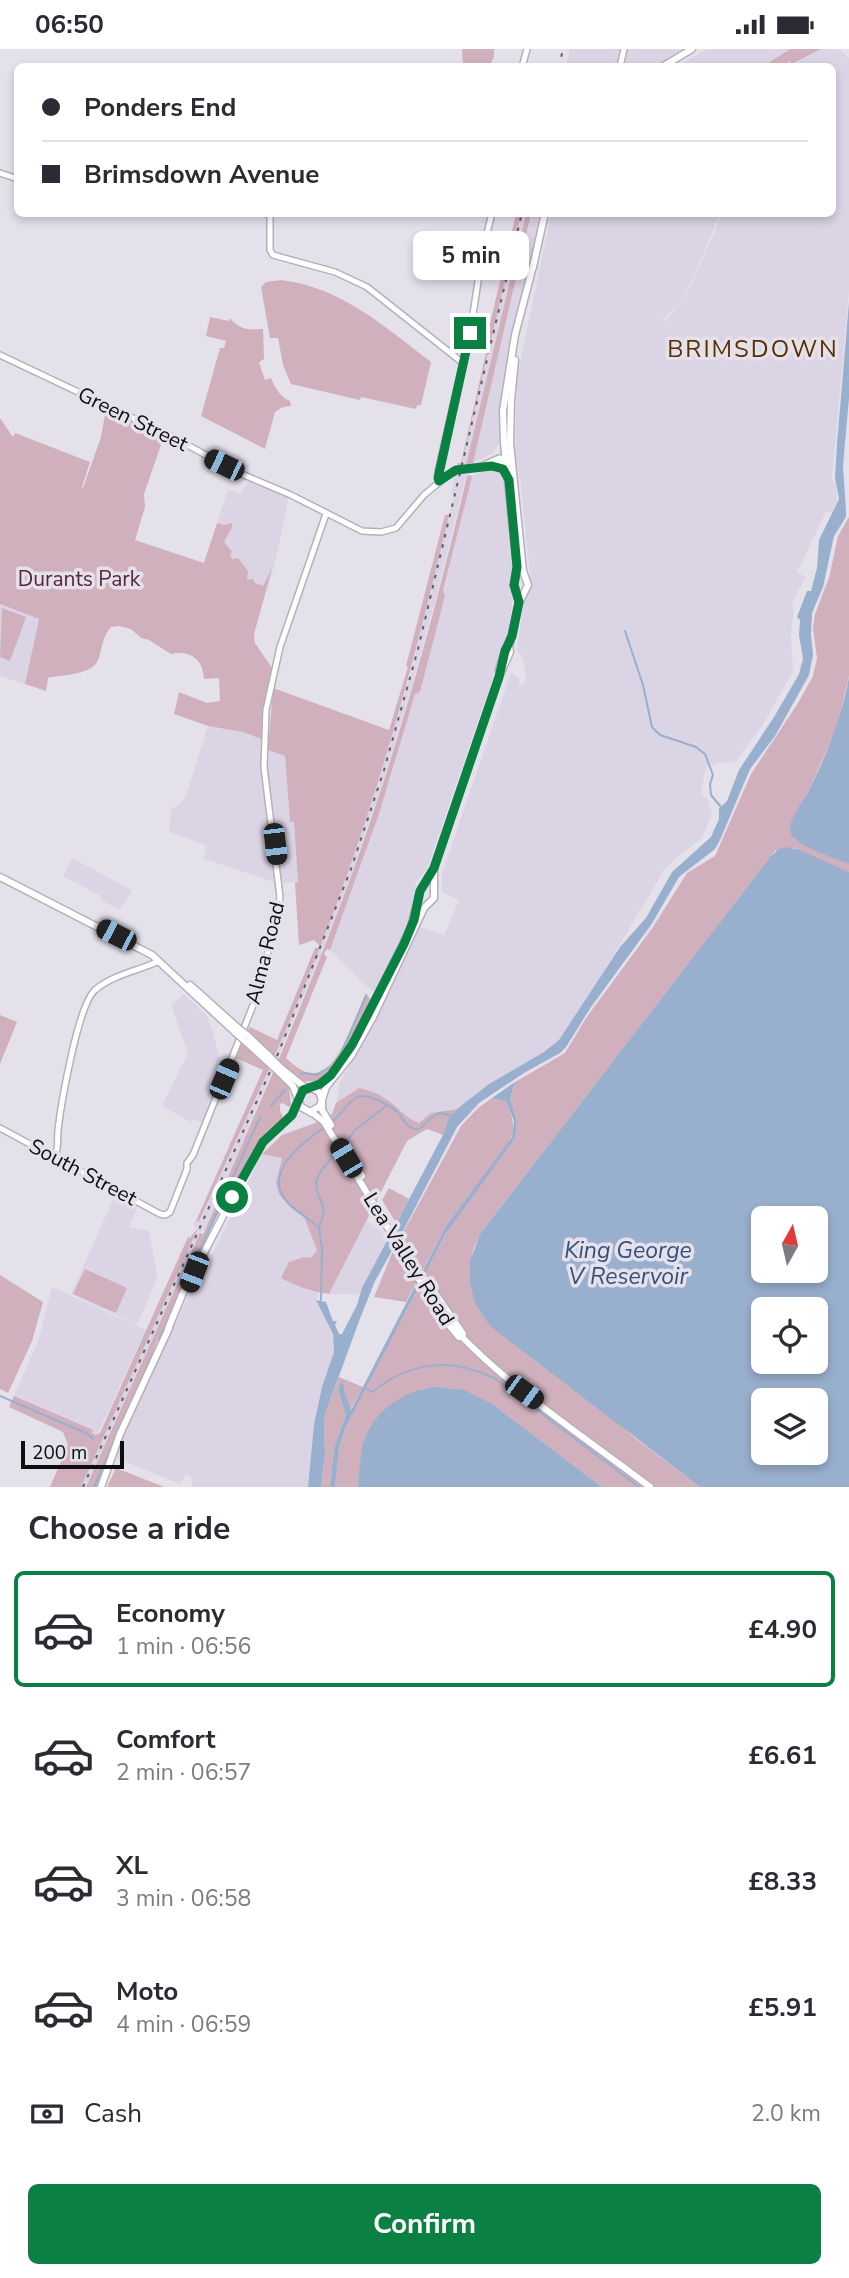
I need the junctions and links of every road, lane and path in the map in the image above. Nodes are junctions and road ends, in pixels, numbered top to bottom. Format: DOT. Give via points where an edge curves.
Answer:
graph roads {
  1 [pos="692,49"];
  2 [pos="669,63"];
  3 [pos="270,217"];
  4 [pos="491,217"];
  5 [pos="544,217"];
  6 [pos="0,355"];
  7 [pos="463,363"];
  8 [pos="507,443"];
  9 [pos="496,460"];
  10 [pos="508,460"];
  11 [pos="492,466"];
  12 [pos="482,467"];
  13 [pos="509,480"];
  14 [pos="439,481"];
  15 [pos="326,514"];
  16 [pos="526,578"];
  17 [pos="516,579"];
  18 [pos="517,589"];
  19 [pos="526,589"];
  20 [pos="519,602"];
  21 [pos="434,868"];
  22 [pos="0,877"];
  23 [pos="424,886"];
  24 [pos="435,890"];
  25 [pos="420,896"];
  26 [pos="429,901"];
  27 [pos="153,954"];
  28 [pos="159,961"];
  29 [pos="149,964"];
  30 [pos="237,1030"];
  31 [pos="280,1070"];
  32 [pos="309,1089"];
  33 [pos="298,1100"];
  34 [pos="322,1101"];
  35 [pos="308,1111"];
  36 [pos="292,1115"];
  37 [pos="326,1121"];
  38 [pos="0,1128"];
  39 [pos="55,1156"];
  40 [pos="165,1215"];
  41 [pos="101,1487"];
  42 [pos="650,1487"];
  1 -- 2 [label="main road"];
  3 -- 7 [label="street" via="273,255 335,272 367,287"];
  4 -- 7 [label="street"];
  5 -- 8 [label="main road" via="515,357"];
  6 -- 15 [label="street, Green Street"];
  7 -- 14 [label="street"];
  8 -- 9 [label="street"];
  8 -- 10 [label="main road"];
  9 -- 10 [label="street, Green Street"];
  9 -- 12 [label="street, Green Street"];
  10 -- 11 [label="street, Green Street"];
  10 -- 13 [label="main road"];
  10 -- 16 [label="main road"];
  11 -- 12 [label="street, Green Street"];
  11 -- 13 [label="street" via="503,469"];
  12 -- 14 [label="street, Green Street" via="456,470"];
  13 -- 17 [label="main road"];
  14 -- 15 [label="street, Green Street" via="396,528 362,531"];
  15 -- 40 [label="street, Alma Road" via="280,646 266,710 264,767 280,893 262,979 172,1208"];
  16 -- 17 [label="main road"];
  16 -- 19 [label="main road"];
  17 -- 18 [label="main road"];
  18 -- 19 [label="main road"];
  18 -- 20 [label="main road"];
  19 -- 20 [label="main road"];
  20 -- 21 [label="main road" via="510,652"];
  21 -- 23 [label="main road"];
  21 -- 24 [label="main road"];
  22 -- 27 [label="main road"];
  23 -- 24 [label="main road"];
  23 -- 25 [label="main road"];
  24 -- 26 [label="main road"];
  25 -- 26 [label="main road"];
  25 -- 32 [label="main road" via="410,930 358,1035 331,1075"];
  26 -- 34 [label="main road" via="373,1017 326,1087"];
  27 -- 28 [label="main road"];
  27 -- 29 [label="street"];
  27 -- 30 [label="main road"];
  28 -- 29 [label="street"];
  28 -- 30 [label="main road"];
  29 -- 39 [label="street" via="103,985 87,1000 69,1069"];
  30 -- 31 [label="main road, bridge"];
  31 -- 32 [label="main road"];
  31 -- 33 [label="main road"];
  32 -- 33 [label="main road"];
  32 -- 34 [label="main road" via="319,1092"];
  33 -- 35 [label="main road"];
  33 -- 36 [label="main road"];
  34 -- 35 [label="main road" via="319,1108"];
  34 -- 37 [label="main road, Lea Valley Road"];
  35 -- 36 [label="main road"];
  35 -- 37 [label="main road, Lea Valley Road"];
  36 -- 41 [label="main road" via="263,1142 194,1272 120,1434"];
  37 -- 42 [label="main road, Lea Valley Road" via="444,1320 459,1337"];
  38 -- 39 [label="street, South Street"];
  39 -- 40 [label="street, South Street"];
}
